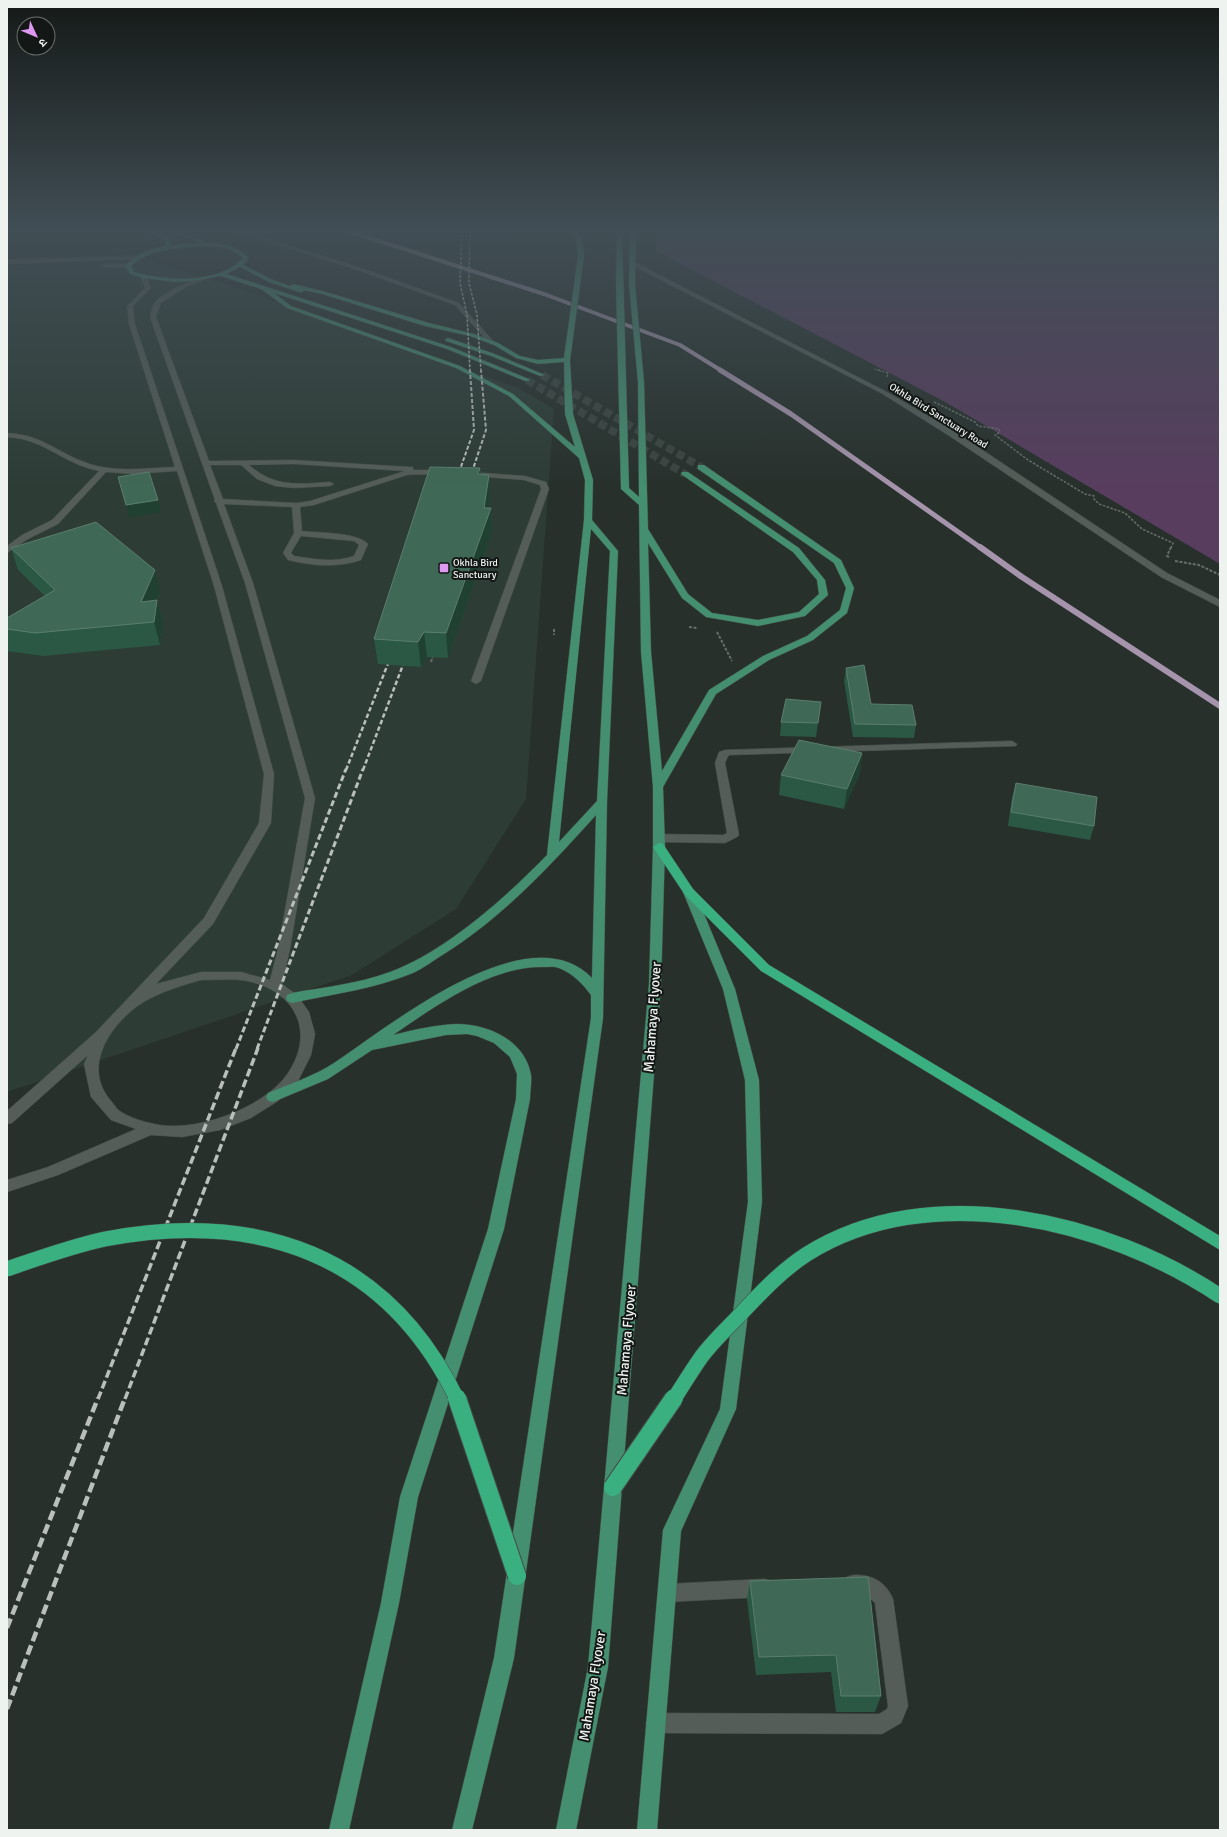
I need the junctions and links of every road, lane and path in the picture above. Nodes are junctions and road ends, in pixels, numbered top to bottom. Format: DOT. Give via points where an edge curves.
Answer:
graph roads {
  1 [pos="131,316"];
  2 [pos="153,316"];
  3 [pos="314,316"];
  4 [pos="350,316"];
  5 [pos="374,316"];
  6 [pos="399,316"];
  7 [pos="468,316"];
  8 [pos="573,316"];
  9 [pos="620,316"];
  10 [pos="635,316"];
  11 [pos="735,316"];
  12 [pos="411,328"];
  13 [pos="441,338"];
  14 [pos="492,343"];
  15 [pos="567,360"];
  16 [pos="542,375"];
  17 [pos="527,380"];
  18 [pos="7,435"];
  19 [pos="582,457"];
  20 [pos="205,463"];
  21 [pos="243,463"];
  22 [pos="701,467"];
  23 [pos="105,469"];
  24 [pos="180,469"];
  25 [pos="423,470"];
  26 [pos="685,474"];
  27 [pos="330,484"];
  28 [pos="218,501"];
  29 [pos="296,505"];
  30 [pos="644,505"];
  31 [pos="588,520"];
  32 [pos="644,530"];
  33 [pos="298,533"];
  34 [pos="7,550"];
  35 [pos="1220,604"];
  36 [pos="689,627"];
  37 [pos="702,628"];
  38 [pos="554,629"];
  39 [pos="715,630"];
  40 [pos="554,635"];
  41 [pos="434,654"];
  42 [pos="431,662"];
  43 [pos="738,674"];
  44 [pos="476,681"];
  45 [pos="1012,744"];
  46 [pos="658,787"];
  47 [pos="602,802"];
  48 [pos="659,842"];
  49 [pos="552,857"];
  50 [pos="689,892"];
  51 [pos="274,986"];
  52 [pos="598,994"];
  53 [pos="292,998"];
  54 [pos="126,1008"];
  55 [pos="102,1034"];
  56 [pos="368,1046"];
  57 [pos="273,1097"];
  58 [pos="7,1119"];
  59 [pos="150,1129"];
  60 [pos="7,1186"];
  61 [pos="1220,1244"];
  62 [pos="7,1269"];
  63 [pos="1220,1296"];
  64 [pos="613,1487"];
  65 [pos="517,1576"];
  66 [pos="840,1584"];
  67 [pos="785,1587"];
  68 [pos="667,1593"];
  69 [pos="656,1723"];
  70 [pos="339,1830"];
  71 [pos="462,1830"];
  72 [pos="566,1830"];
  73 [pos="647,1830"];
  1 -- 24 [label="street"];
  2 -- 20 [label="street"];
  3 -- 19 [label="main road" via="458,367 498,387 511,395"];
  4 -- 17 [label="main road" via="449,348"];
  5 -- 12 [label="main road"];
  6 -- 14 [label="main road" via="472,335"];
  7 -- 14 [label="street"];
  8 -- 15 [label="main road"];
  9 -- 30 [label="main road" via="625,489"];
  10 -- 30 [label="main road, Mahamaya Flyover" via="641,382"];
  11 -- 35 [label="street, Okhla Bird Sanctuary Road" via="883,392 951,433 1164,575"];
  13 -- 16 [label="main road"];
  14 -- 15 [label="main road" via="518,357 538,362"];
  15 -- 19 [label="main road" via="569,414"];
  18 -- 23 [label="street" via="33,438 76,462"];
  19 -- 31 [label="main road" via="588,480"];
  20 -- 21 [label="street"];
  20 -- 28 [label="street"];
  21 -- 25 [label="street" via="294,462"];
  21 -- 27 [label="street" via="260,478 270,482 294,486"];
  22 -- 43 [label="main road" via="838,562 850,588 844,612 822,629 810,638"];
  23 -- 24 [label="street"];
  23 -- 34 [label="street" via="55,522 25,537"];
  24 -- 54 [label="street" via="218,586 269,774 265,823 209,921"];
  25 -- 29 [label="street" via="406,472 322,500"];
  25 -- 44 [label="street" via="525,478 544,484 545,489"];
  26 -- 32 [label="main road" via="796,550 822,580 824,595 802,614 758,623 709,615 685,596"];
  28 -- 29 [label="street"];
  28 -- 51 [label="street" via="249,583 310,798 285,942"];
  29 -- 33 [label="street"];
  30 -- 32 [label="main road, Mahamaya Flyover"];
  31 -- 47 [label="main road" via="614,551"];
  31 -- 49 [label="main road"];
  32 -- 46 [label="main road, Mahamaya Flyover" via="646,652"];
  33 -- 33 [label="street" via="356,539 364,544 358,558 348,562 333,563 291,558 287,553"];
  36 -- 37 [label="path"];
  38 -- 40 [label="path"];
  39 -- 43 [label="path"];
  41 -- 42 [label="path"];
  43 -- 46 [label="main road" via="712,692"];
  45 -- 48 [label="street" via="729,752 723,754 720,763 732,837 725,840"];
  46 -- 48 [label="main road, Mahamaya Flyover"];
  47 -- 49 [label="main road"];
  47 -- 52 [label="main road"];
  48 -- 50 [label="highway"];
  48 -- 64 [label="main road, Mahamaya Flyover" via="655,984"];
  49 -- 53 [label="main road" via="482,922 408,970 372,982"];
  50 -- 61 [label="highway" via="765,968"];
  50 -- 68 [label="main road" via="729,989 752,1080 755,1202 728,1409 672,1530"];
  51 -- 53 [label="street"];
  51 -- 54 [label="street" via="241,976 201,976 161,987"];
  52 -- 56 [label="main road" via="574,971 558,964 538,962 514,966 483,976 431,1004"];
  52 -- 65 [label="main road" via="597,1018"];
  53 -- 57 [label="street" via="304,1015 308,1034 304,1055 293,1077"];
  54 -- 55 [label="street"];
  55 -- 58 [label="street"];
  55 -- 59 [label="street" via="91,1064 96,1093 116,1116"];
  56 -- 57 [label="main road" via="320,1076"];
  56 -- 70 [label="main road" via="454,1029 481,1032 510,1048 522,1066 525,1080 496,1229 410,1497 390,1603"];
  57 -- 59 [label="street" via="246,1114 215,1126 182,1131"];
  59 -- 60 [label="street" via="53,1171"];
  62 -- 65 [label="highway, bridge" via="97,1240 128,1234 188,1229 217,1230 273,1240 313,1254 349,1272 377,1292 411,1326 454,1392"];
  63 -- 64 [label="highway, bridge" via="1127,1247 1081,1231 1037,1221 972,1212 910,1216 881,1222 826,1243 778,1276 704,1354"];
  64 -- 72 [label="main road, Mahamaya Flyover" via="598,1667"];
  65 -- 71 [label="main road" via="504,1658"];
  66 -- 69 [label="street" via="864,1583 874,1588 884,1599 898,1706 894,1716 882,1724"];
  67 -- 68 [label="street"];
  68 -- 69 [label="main road"];
  69 -- 73 [label="main road"];
}
